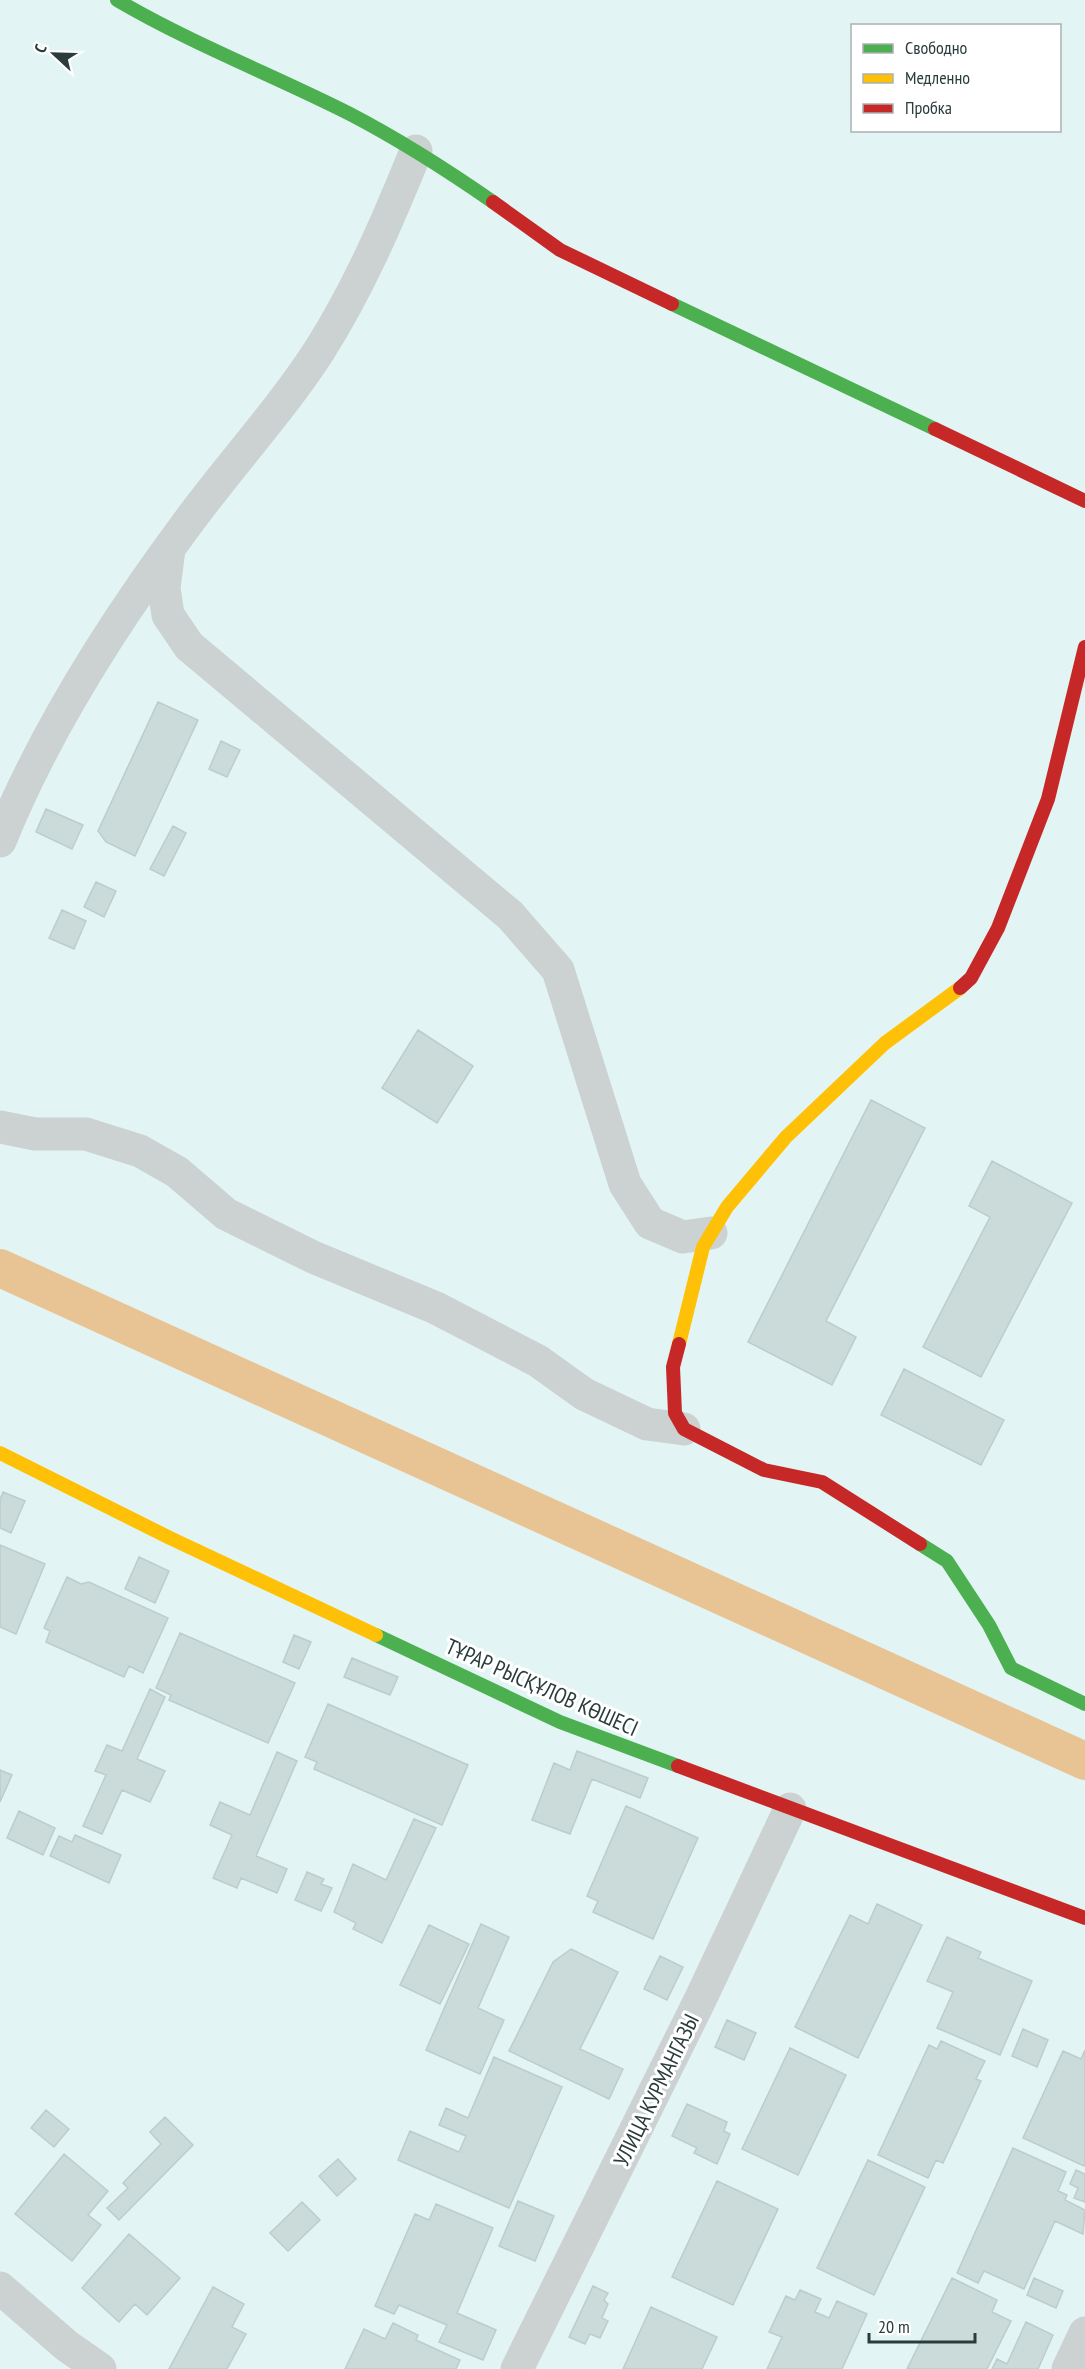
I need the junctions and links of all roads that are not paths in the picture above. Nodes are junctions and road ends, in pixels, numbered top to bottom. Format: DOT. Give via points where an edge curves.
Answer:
graph roads {
  1 [pos="119,1"];
  2 [pos="416,151"];
  3 [pos="1085,501"];
  4 [pos="169,549"];
  5 [pos="1085,647"];
  6 [pos="0,841"];
  7 [pos="0,1126"];
  8 [pos="711,1233"];
  9 [pos="684,1429"];
  10 [pos="0,1453"];
  11 [pos="1085,1704"];
  12 [pos="790,1809"];
  13 [pos="1085,1918"];
  14 [pos="0,2288"];
  15 [pos="1085,2333"];
  16 [pos="100,2369"];
  17 [pos="517,2369"];
  18 [pos="1068,2369"];
  1 -- 2 [label="street" via="165,28 350,114"];
  2 -- 3 [label="street" via="560,250"];
  2 -- 4 [label="street" via="374,252 319,351"];
  4 -- 6 [label="street" via="67,705"];
  4 -- 8 [label="street" via="164,588 168,615 189,646 510,915 558,970 625,1184 650,1223 683,1237"];
  5 -- 8 [label="street" via="1048,799 999,928 971,978 885,1043 786,1137 727,1207"];
  7 -- 9 [label="street" via="35,1134 87,1134 140,1151 177,1172 226,1214 313,1257 436,1308 538,1361 584,1394 647,1424"];
  8 -- 9 [label="street" via="699,1259 673,1367 675,1413"];
  9 -- 11 [label="street" via="764,1470 822,1482 947,1561 989,1625 1011,1668"];
  10 -- 12 [label="street, ТҰРАР РЫСҚҰЛОВ КӨШЕСІ" via="170,1538 560,1722"];
  12 -- 13 [label="street, ТҰРАР РЫСҚҰЛОВ КӨШЕСІ"];
  12 -- 17 [label="street, УЛИЦА КУРМАНГАЗЫ"];
  14 -- 16 [label="street"];
  15 -- 18 [label="street"];
}
